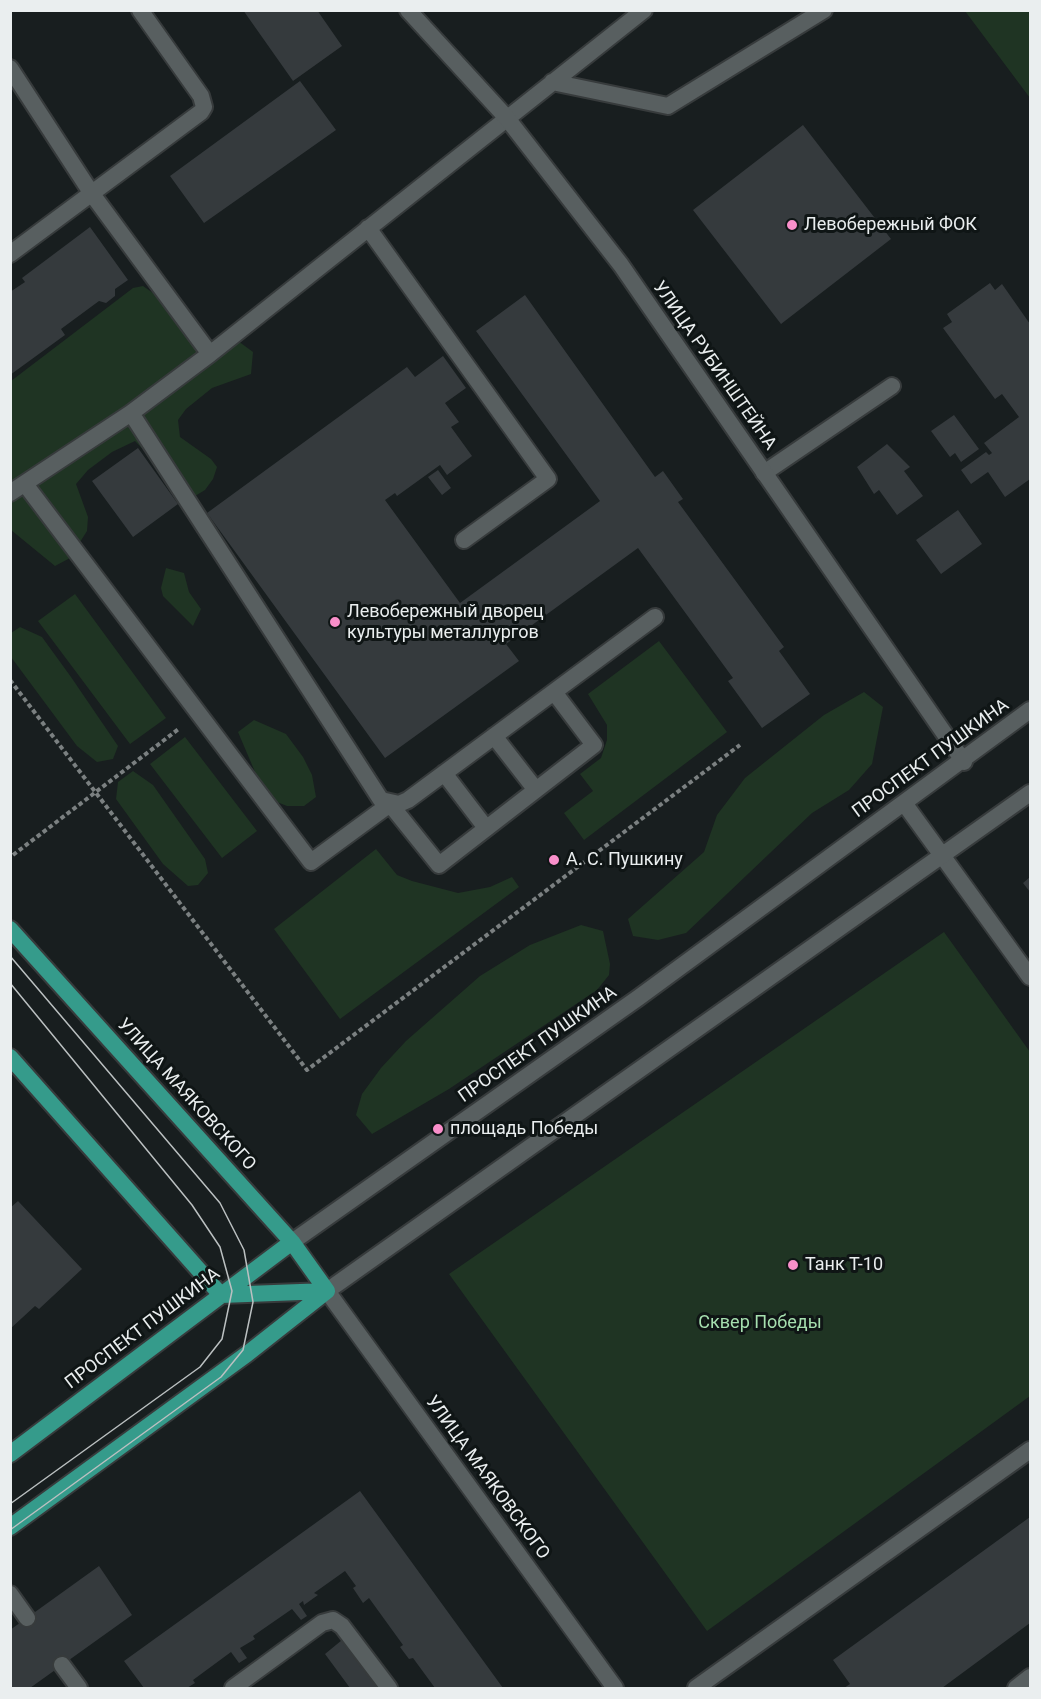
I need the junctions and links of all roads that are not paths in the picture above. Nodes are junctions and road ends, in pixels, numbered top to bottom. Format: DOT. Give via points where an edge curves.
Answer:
graph roads {
  1 [pos="140,10"];
  2 [pos="408,10"];
  3 [pos="644,10"];
  4 [pos="824,10"];
  5 [pos="10,68"];
  6 [pos="552,82"];
  7 [pos="506,117"];
  8 [pos="92,194"];
  9 [pos="368,228"];
  10 [pos="10,254"];
  11 [pos="210,354"];
  12 [pos="892,386"];
  13 [pos="131,413"];
  14 [pos="764,472"];
  15 [pos="18,488"];
  16 [pos="464,540"];
  17 [pos="656,617"];
  18 [pos="554,692"];
  19 [pos="1030,710"];
  20 [pos="494,736"];
  21 [pos="964,762"];
  22 [pos="444,773"];
  23 [pos="536,790"];
  24 [pos="1030,793"];
  25 [pos="904,803"];
  26 [pos="390,804"];
  27 [pos="486,828"];
  28 [pos="941,854"];
  29 [pos="10,929"];
  30 [pos="1030,977"];
  31 [pos="10,1057"];
  32 [pos="292,1242"];
  33 [pos="327,1291"];
  34 [pos="221,1295"];
  35 [pos="1030,1450"];
  36 [pos="10,1455"];
  37 [pos="10,1527"];
  38 [pos="10,1594"];
  39 [pos="27,1618"];
  40 [pos="62,1665"];
  41 [pos="1030,1677"];
  42 [pos="79,1689"];
  43 [pos="233,1689"];
  44 [pos="389,1689"];
  45 [pos="615,1689"];
  46 [pos="696,1689"];
  47 [pos="1016,1689"];
  1 -- 8 [label="street" via="201,96 204,107 198,116"];
  2 -- 7 [label="street, УЛИЦА РУБИНШТЕЙНА"];
  3 -- 6 [label="street"];
  4 -- 6 [label="street" via="668,106"];
  5 -- 8 [label="street"];
  6 -- 7 [label="street"];
  7 -- 9 [label="street"];
  7 -- 14 [label="street, УЛИЦА РУБИНШТЕЙНА" via="621,265"];
  8 -- 10 [label="street"];
  8 -- 11 [label="street"];
  9 -- 11 [label="street"];
  9 -- 16 [label="street" via="548,479"];
  11 -- 13 [label="street"];
  12 -- 14 [label="street"];
  13 -- 15 [label="street"];
  13 -- 26 [label="street" via="374,794"];
  14 -- 21 [label="street, УЛИЦА РУБИНШТЕЙНА"];
  15 -- 26 [label="street" via="200,713 311,862"];
  17 -- 18 [label="street"];
  18 -- 20 [label="street"];
  18 -- 23 [label="street" via="594,745"];
  19 -- 21 [label="street, ПРОСПЕКТ ПУШКИНА"];
  20 -- 22 [label="street"];
  20 -- 23 [label="street"];
  21 -- 25 [label="street, ПРОСПЕКТ ПУШКИНА"];
  22 -- 26 [label="street" via="408,800"];
  22 -- 27 [label="street"];
  23 -- 27 [label="street"];
  24 -- 28 [label="street"];
  25 -- 28 [label="street"];
  25 -- 32 [label="street, ПРОСПЕКТ ПУШКИНА" via="629,1004"];
  26 -- 27 [label="street" via="439,865"];
  28 -- 30 [label="street"];
  28 -- 33 [label="street"];
  29 -- 32 [label="main road, УЛИЦА МАЯКОВСКОГО"];
  31 -- 34 [label="main road"];
  32 -- 33 [label="main road, УЛИЦА МАЯКОВСКОГО"];
  32 -- 34 [label="main road, ПРОСПЕКТ ПУШКИНА"];
  33 -- 34 [label="main road"];
  33 -- 37 [label="main road"];
  33 -- 45 [label="street, УЛИЦА МАЯКОВСКОГО"];
  34 -- 36 [label="main road, ПРОСПЕКТ ПУШКИНА"];
  35 -- 46 [label="street"];
  38 -- 39 [label="street"];
  40 -- 42 [label="street"];
  41 -- 47 [label="street"];
  43 -- 44 [label="street" via="322,1623 333,1620 342,1626"];
}
